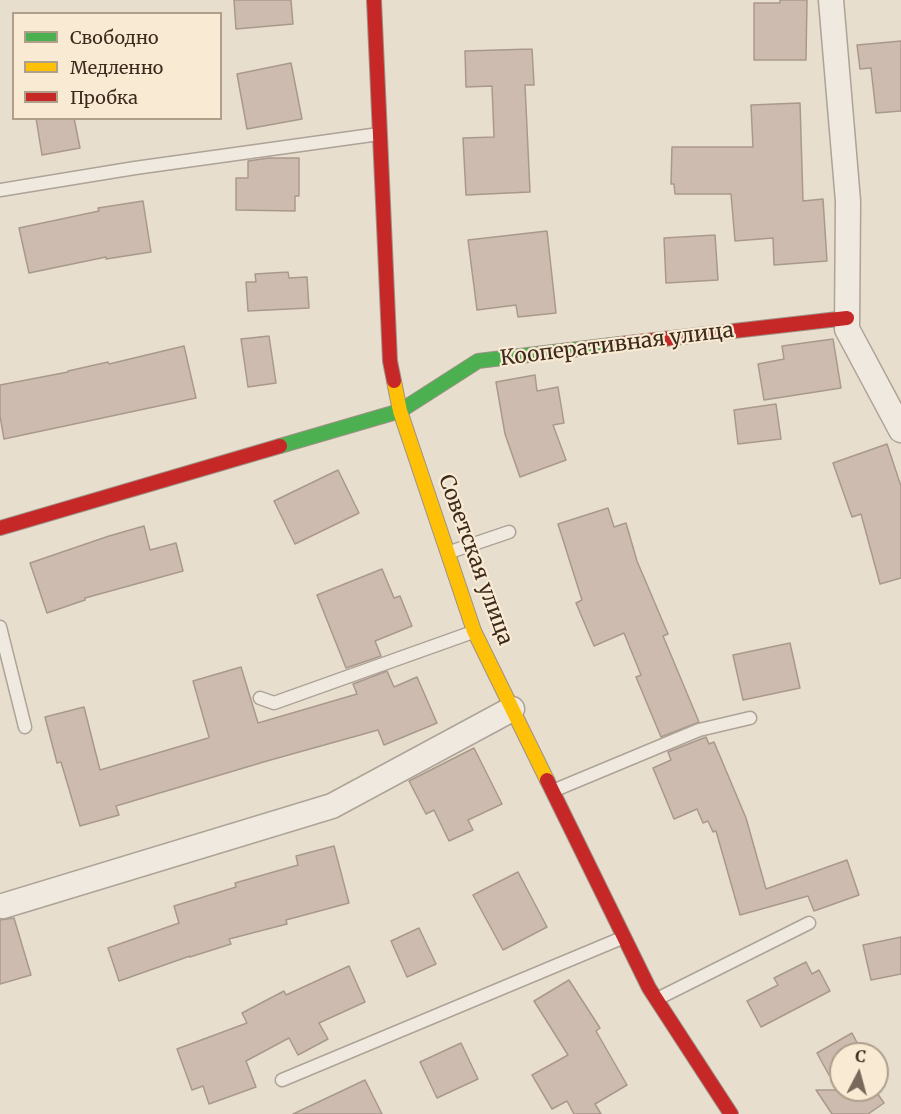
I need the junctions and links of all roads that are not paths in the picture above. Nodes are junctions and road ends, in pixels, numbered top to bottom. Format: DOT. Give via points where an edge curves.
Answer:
graph roads {
  1 [pos="374,0"];
  2 [pos="831,0"];
  3 [pos="380,133"];
  4 [pos="0,190"];
  5 [pos="848,318"];
  6 [pos="400,411"];
  7 [pos="901,430"];
  8 [pos="0,528"];
  9 [pos="508,532"];
  10 [pos="448,552"];
  11 [pos="0,627"];
  12 [pos="474,632"];
  13 [pos="260,698"];
  14 [pos="512,709"];
  15 [pos="750,718"];
  16 [pos="25,727"];
  17 [pos="553,791"];
  18 [pos="3,906"];
  19 [pos="809,923"];
  20 [pos="624,937"];
  21 [pos="657,999"];
  22 [pos="282,1080"];
  23 [pos="729,1110"];
  24 [pos="713,1114"];
  1 -- 3 [label="street, Советская улица"];
  2 -- 5 [label="street" via="848,201"];
  3 -- 4 [label="lane"];
  3 -- 6 [label="street, Советская улица" via="390,361"];
  5 -- 6 [label="street, Кооперативная улица" via="478,361"];
  5 -- 7 [label="street" via="847,329"];
  6 -- 8 [label="street, Кооперативная улица"];
  6 -- 10 [label="street, Советская улица"];
  9 -- 10 [label="lane"];
  10 -- 12 [label="street, Советская улица"];
  11 -- 16 [label="lane"];
  12 -- 13 [label="lane" via="274,703"];
  12 -- 14 [label="street, Советская улица"];
  14 -- 17 [label="street, Советская улица"];
  14 -- 18 [label="street" via="332,806"];
  15 -- 17 [label="lane" via="699,730"];
  17 -- 20 [label="street, Советская улица"];
  19 -- 21 [label="lane"];
  20 -- 21 [label="street, Советская улица"];
  20 -- 22 [label="lane"];
  21 -- 23 [label="street, Советская улица"];
  23 -- 24 [label="lane"];
}
